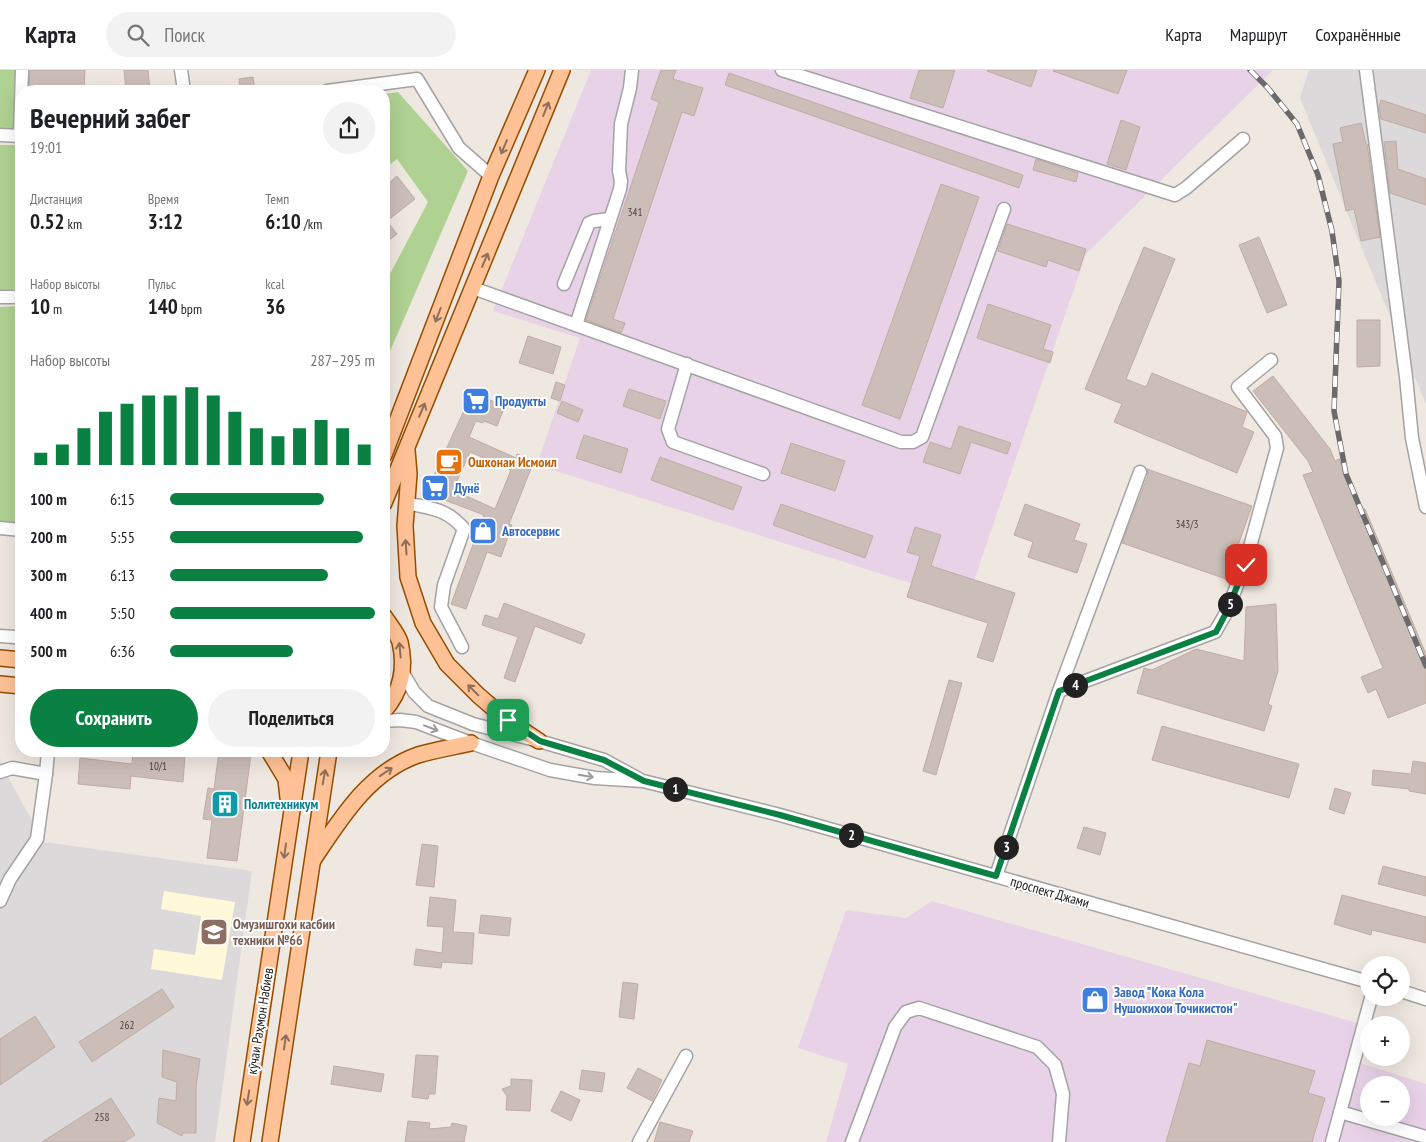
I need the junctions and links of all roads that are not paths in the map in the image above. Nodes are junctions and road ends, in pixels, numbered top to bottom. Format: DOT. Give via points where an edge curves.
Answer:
graph roads {
  1 [pos="22,70"];
  2 [pos="181,70"];
  3 [pos="537,70"];
  4 [pos="562,70"];
  5 [pos="632,70"];
  6 [pos="782,70"];
  7 [pos="1366,70"];
  8 [pos="418,74"];
  9 [pos="22,85"];
  10 [pos="183,85"];
  11 [pos="359,85"];
  12 [pos="0,135"];
  13 [pos="15,136"];
  14 [pos="1243,138"];
  15 [pos="491,176"];
  16 [pos="1004,210"];
  17 [pos="610,219"];
  18 [pos="564,284"];
  19 [pos="473,288"];
  20 [pos="0,297"];
  21 [pos="15,297"];
  22 [pos="576,325"];
  23 [pos="1271,360"];
  24 [pos="687,364"];
  25 [pos="397,423"];
  26 [pos="414,430"];
  27 [pos="390,440"];
  28 [pos="407,447"];
  29 [pos="1140,472"];
  30 [pos="763,474"];
  31 [pos="390,489"];
  32 [pos="406,503"];
  33 [pos="1426,507"];
  34 [pos="0,528"];
  35 [pos="15,529"];
  36 [pos="390,626"];
  37 [pos="0,636"];
  38 [pos="15,639"];
  39 [pos="462,647"];
  40 [pos="0,658"];
  41 [pos="15,659"];
  42 [pos="402,674"];
  43 [pos="0,684"];
  44 [pos="15,685"];
  45 [pos="1059,691"];
  46 [pos="390,704"];
  47 [pos="390,721"];
  48 [pos="540,741"];
  49 [pos="471,743"];
  50 [pos="47,757"];
  51 [pos="273,757"];
  52 [pos="300,757"];
  53 [pos="327,757"];
  54 [pos="0,772"];
  55 [pos="46,774"];
  56 [pos="644,781"];
  57 [pos="290,819"];
  58 [pos="311,863"];
  59 [pos="996,876"];
  60 [pos="0,901"];
  61 [pos="267,976"];
  62 [pos="1360,979"];
  63 [pos="294,982"];
  64 [pos="1410,994"];
  65 [pos="1426,998"];
  66 [pos="1369,1006"];
  67 [pos="686,1056"];
  68 [pos="1340,1112"];
  69 [pos="1426,1138"];
  70 [pos="242,1142"];
  71 [pos="270,1142"];
  72 [pos="639,1142"];
  73 [pos="852,1142"];
  74 [pos="1059,1142"];
  75 [pos="1332,1142"];
  1 -- 9 [label="street"];
  2 -- 10 [label="street"];
  3 -- 15 [label="main road, one-way"];
  19 -- 4 [label="main road, one-way"];
  5 -- 17 [label="street" via="621,124 621,181"];
  6 -- 14 [label="street" via="1175,195"];
  7 -- 33 [label="street" via="1412,438"];
  8 -- 11 [label="street"];
  8 -- 15 [label="street" via="459,148"];
  12 -- 13 [label="street"];
  15 -- 25 [label="main road, one-way"];
  16 -- 24 [label="street" via="922,437 913,442 901,442"];
  17 -- 18 [label="street" via="589,224"];
  17 -- 22 [label="street"];
  19 -- 22 [label="street"];
  26 -- 19 [label="main road, one-way"];
  20 -- 21 [label="street"];
  22 -- 24 [label="street"];
  23 -- 45 [label="street" via="1238,387 1275,436 1277,448 1246,565 1216,632"];
  24 -- 30 [label="street" via="668,429 673,442"];
  25 -- 26 [label="main road"];
  25 -- 27 [label="main road"];
  26 -- 28 [label="main road"];
  28 -- 31 [label="main road"];
  28 -- 32 [label="main road"];
  29 -- 45 [label="street"];
  32 -- 39 [label="street" via="446,513 464,529 444,585 441,608"];
  48 -- 32 [label="main road, one-way" via="508,720 447,664 423,623 408,577"];
  34 -- 35 [label="street"];
  42 -- 36 [label="main road, one-way" via="399,641"];
  37 -- 38 [label="street"];
  40 -- 41 [label="main road"];
  42 -- 46 [label="main road"];
  42 -- 48 [label="street" via="428,706 473,724"];
  43 -- 44 [label="main road"];
  45 -- 59 [label="street"];
  47 -- 49 [label="street, one-way" via="416,722"];
  48 -- 56 [label="street" via="604,760"];
  49 -- 56 [label="street, one-way" via="550,770 596,778"];
  58 -- 49 [label="main road, one-way" via="336,825 385,771 417,756"];
  50 -- 55 [label="street"];
  51 -- 57 [label="main road" via="286,779"];
  52 -- 57 [label="main road, кӯчаи Раҳмон Набиев"];
  58 -- 53 [label="main road, кӯчаи Раҳмон Набиев, one-way"];
  54 -- 55 [label="street" via="12,768"];
  55 -- 60 [label="street" via="36,839"];
  56 -- 59 [label="street, проспект Джами" via="780,815"];
  57 -- 61 [label="main road, кӯчаи Раҳмон Набиев, one-way"];
  58 -- 63 [label="main road, кӯчаи Раҳмон Набиев"];
  59 -- 62 [label="street, проспект Джами"];
  61 -- 63 [label="main road"];
  61 -- 70 [label="main road, кӯчаи Раҳмон Набиев, one-way"];
  71 -- 63 [label="main road, кӯчаи Раҳмон Набиев, one-way"];
  64 -- 65 [label="street"];
  66 -- 68 [label="street"];
  67 -- 72 [label="street"];
  68 -- 69 [label="street"];
  68 -- 75 [label="street"];
  73 -- 74 [label="street" via="895,1027 906,1012 919,1008 1037,1047 1055,1065 1063,1094"];
}
